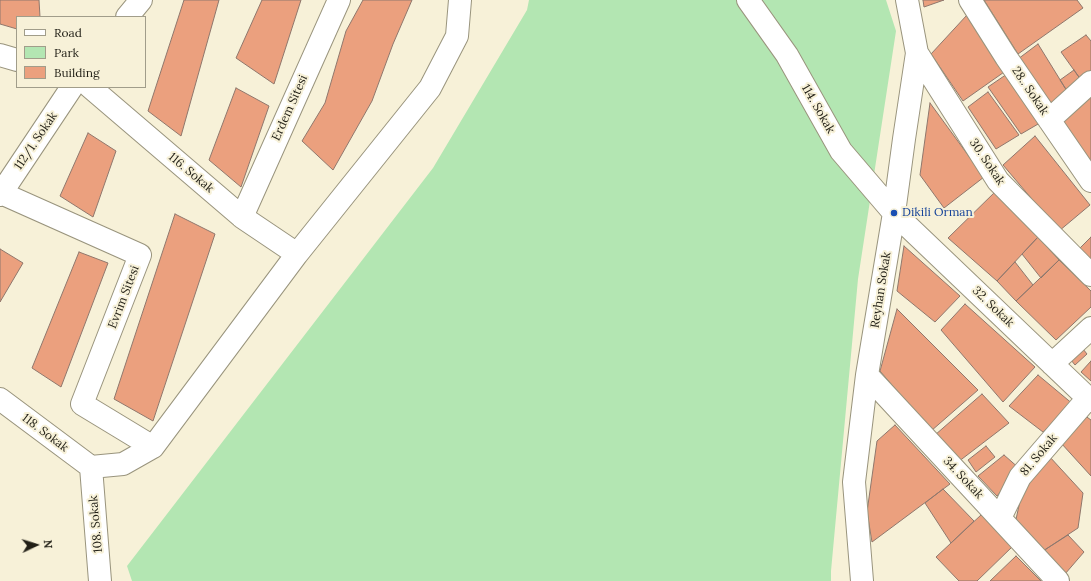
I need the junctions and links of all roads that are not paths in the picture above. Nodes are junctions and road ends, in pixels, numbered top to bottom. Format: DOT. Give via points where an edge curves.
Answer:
graph roads {
  1 [pos="339,0"];
  2 [pos="460,0"];
  3 [pos="748,0"];
  4 [pos="907,0"];
  5 [pos="971,0"];
  6 [pos="917,53"];
  7 [pos="0,55"];
  8 [pos="16,60"];
  9 [pos="1091,82"];
  10 [pos="71,88"];
  11 [pos="91,88"];
  12 [pos="1049,120"];
  13 [pos="1091,181"];
  14 [pos="1,194"];
  15 [pos="894,213"];
  16 [pos="242,217"];
  17 [pos="297,254"];
  18 [pos="1091,275"];
  19 [pos="1091,328"];
  20 [pos="1052,364"];
  21 [pos="867,375"];
  22 [pos="0,399"];
  23 [pos="1089,399"];
  24 [pos="153,447"];
  25 [pos="91,468"];
  26 [pos="1000,518"];
  27 [pos="100,581"];
  28 [pos="862,581"];
  29 [pos="1058,581"];
  1 -- 16 [label="street, Erdem Sitesi"];
  2 -- 17 [label="street" via="457,36 430,88"];
  3 -- 15 [label="street, 114. Sokak" via="786,55 842,151"];
  4 -- 6 [label="street, Reyhan Sokak"];
  5 -- 12 [label="street, 28.. Sokak"];
  6 -- 15 [label="street, Reyhan Sokak"];
  6 -- 18 [label="street, 30. Sokak" via="998,181"];
  7 -- 8 [label="street"];
  9 -- 12 [label="street"];
  10 -- 14 [label="street, 112/1. Sokak"];
  11 -- 16 [label="street, 116. Sokak"];
  12 -- 13 [label="street, 28.. Sokak"];
  14 -- 24 [label="street, Evrim Sitesi" via="140,255 82,404"];
  15 -- 20 [label="street, 32. Sokak"];
  15 -- 21 [label="street, Reyhan Sokak"];
  16 -- 17 [label="street, 116. Sokak"];
  17 -- 24 [label="street"];
  19 -- 20 [label="street"];
  20 -- 23 [label="street, 32. Sokak"];
  21 -- 26 [label="street, 34. Sokak"];
  21 -- 28 [label="street, Reyhan Sokak" via="854,482"];
  22 -- 25 [label="street, 118. Sokak"];
  23 -- 26 [label="street, 81. Sokak" via="1020,477"];
  24 -- 25 [label="street" via="123,464"];
  25 -- 27 [label="street, 108. Sokak"];
  26 -- 29 [label="street, 34. Sokak"];
}
